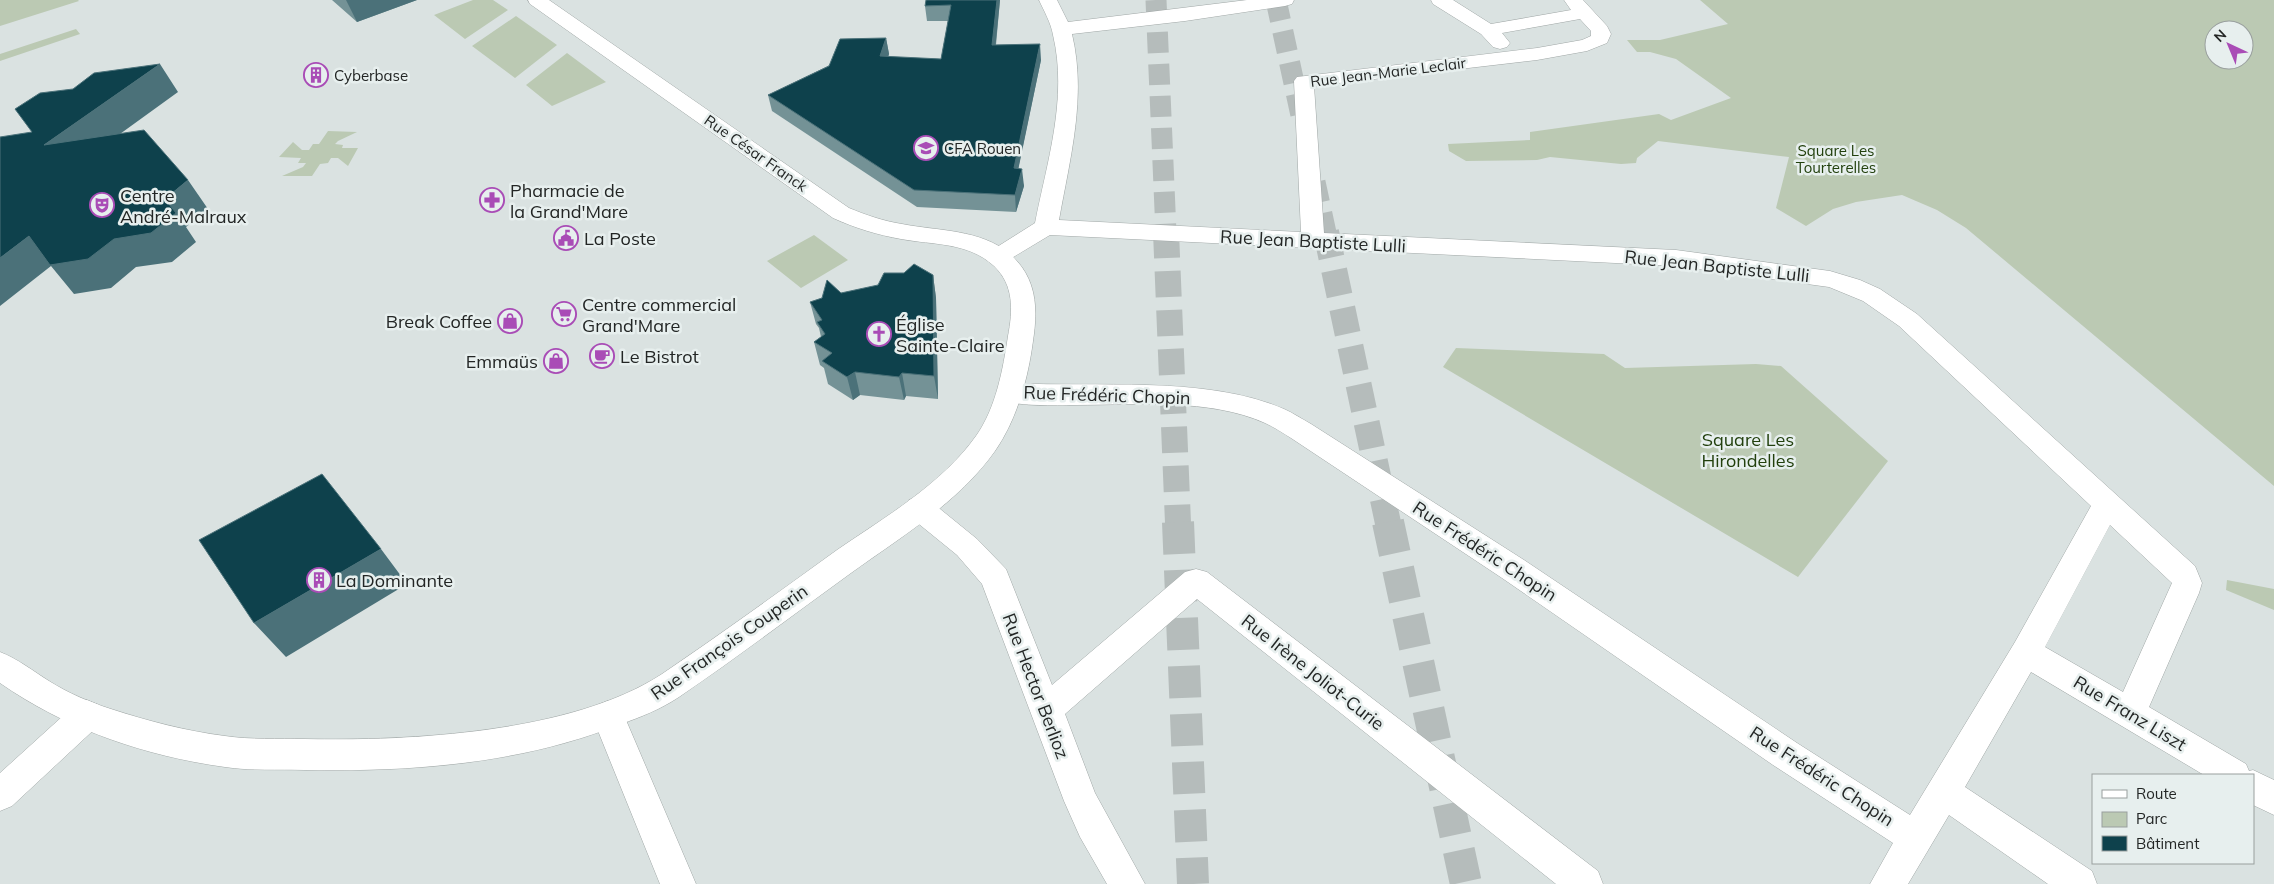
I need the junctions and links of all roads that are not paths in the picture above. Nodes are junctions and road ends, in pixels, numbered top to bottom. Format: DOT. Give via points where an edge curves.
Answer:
graph roads {
  1 [pos="537,0"];
  2 [pos="1048,0"];
  3 [pos="1285,0"];
  4 [pos="1440,0"];
  5 [pos="1578,6"];
  6 [pos="1184,7"];
  7 [pos="1061,29"];
  8 [pos="1488,30"];
  9 [pos="1513,57"];
  10 [pos="1046,227"];
  11 [pos="1313,241"];
  12 [pos="997,257"];
  13 [pos="1010,393"];
  14 [pos="2107,504"];
  15 [pos="919,508"];
  16 [pos="2026,652"];
  17 [pos="0,666"];
  18 [pos="1047,709"];
  19 [pos="2130,713"];
  20 [pos="87,715"];
  21 [pos="608,716"];
  22 [pos="2232,774"];
  23 [pos="2254,787"];
  24 [pos="1944,792"];
  25 [pos="0,795"];
  26 [pos="2274,799"];
  27 [pos="1916,838"];
  28 [pos="678,884"];
  29 [pos="1127,884"];
  30 [pos="1585,884"];
  31 [pos="1888,884"];
  32 [pos="2079,884"];
  1 -- 12 [label="street, Rue César Franck" via="841,214 896,230 955,238"];
  2 -- 7 [label="street"];
  3 -- 6 [label="street"];
  4 -- 8 [label="street"];
  5 -- 8 [label="street"];
  5 -- 9 [label="street, Rue Jean-Marie Leclair" via="1600,30 1600,39 1587,45"];
  6 -- 7 [label="street"];
  7 -- 10 [label="street" via="1069,91"];
  8 -- 9 [label="street"];
  9 -- 11 [label="street, Rue Jean-Marie Leclair" via="1304,81"];
  10 -- 11 [label="street, Rue Jean Baptiste Lulli"];
  10 -- 12 [label="street"];
  11 -- 14 [label="street, Rue Jean Baptiste Lulli" via="1676,258 1830,279 1852,285 1888,304 1908,320"];
  12 -- 13 [label="street, Rue François Couperin" via="1015,275 1024,298 1023,324"];
  13 -- 15 [label="street, Rue François Couperin" via="993,432 974,457 952,482"];
  13 -- 27 [label="street, Rue Frédéric Chopin" via="1188,396 1240,405 1274,416 1490,554"];
  14 -- 16 [label="street"];
  14 -- 19 [label="street, Rue Jean Baptiste Lulli" via="2176,566 2187,583"];
  15 -- 18 [label="street, Rue Hector Berlioz" via="967,547 995,578"];
  15 -- 21 [label="street, Rue François Couperin" via="683,677 643,701"];
  16 -- 19 [label="street, Rue Franz Liszt"];
  16 -- 24 [label="street"];
  17 -- 20 [label="street, Rue François Couperin" via="51,699"];
  18 -- 29 [label="street, Rue Hector Berlioz" via="1077,790"];
  18 -- 30 [label="street, Rue Irène Joliot-Curie" via="1196,581"];
  19 -- 22 [label="street, Rue Franz Liszt"];
  20 -- 21 [label="street, Rue François Couperin" via="218,751 330,755 448,750 555,730"];
  20 -- 25 [label="street"];
  21 -- 28 [label="street"];
  23 -- 26 [label="street"];
  24 -- 27 [label="street"];
  24 -- 32 [label="street"];
  27 -- 31 [label="street"];
}
